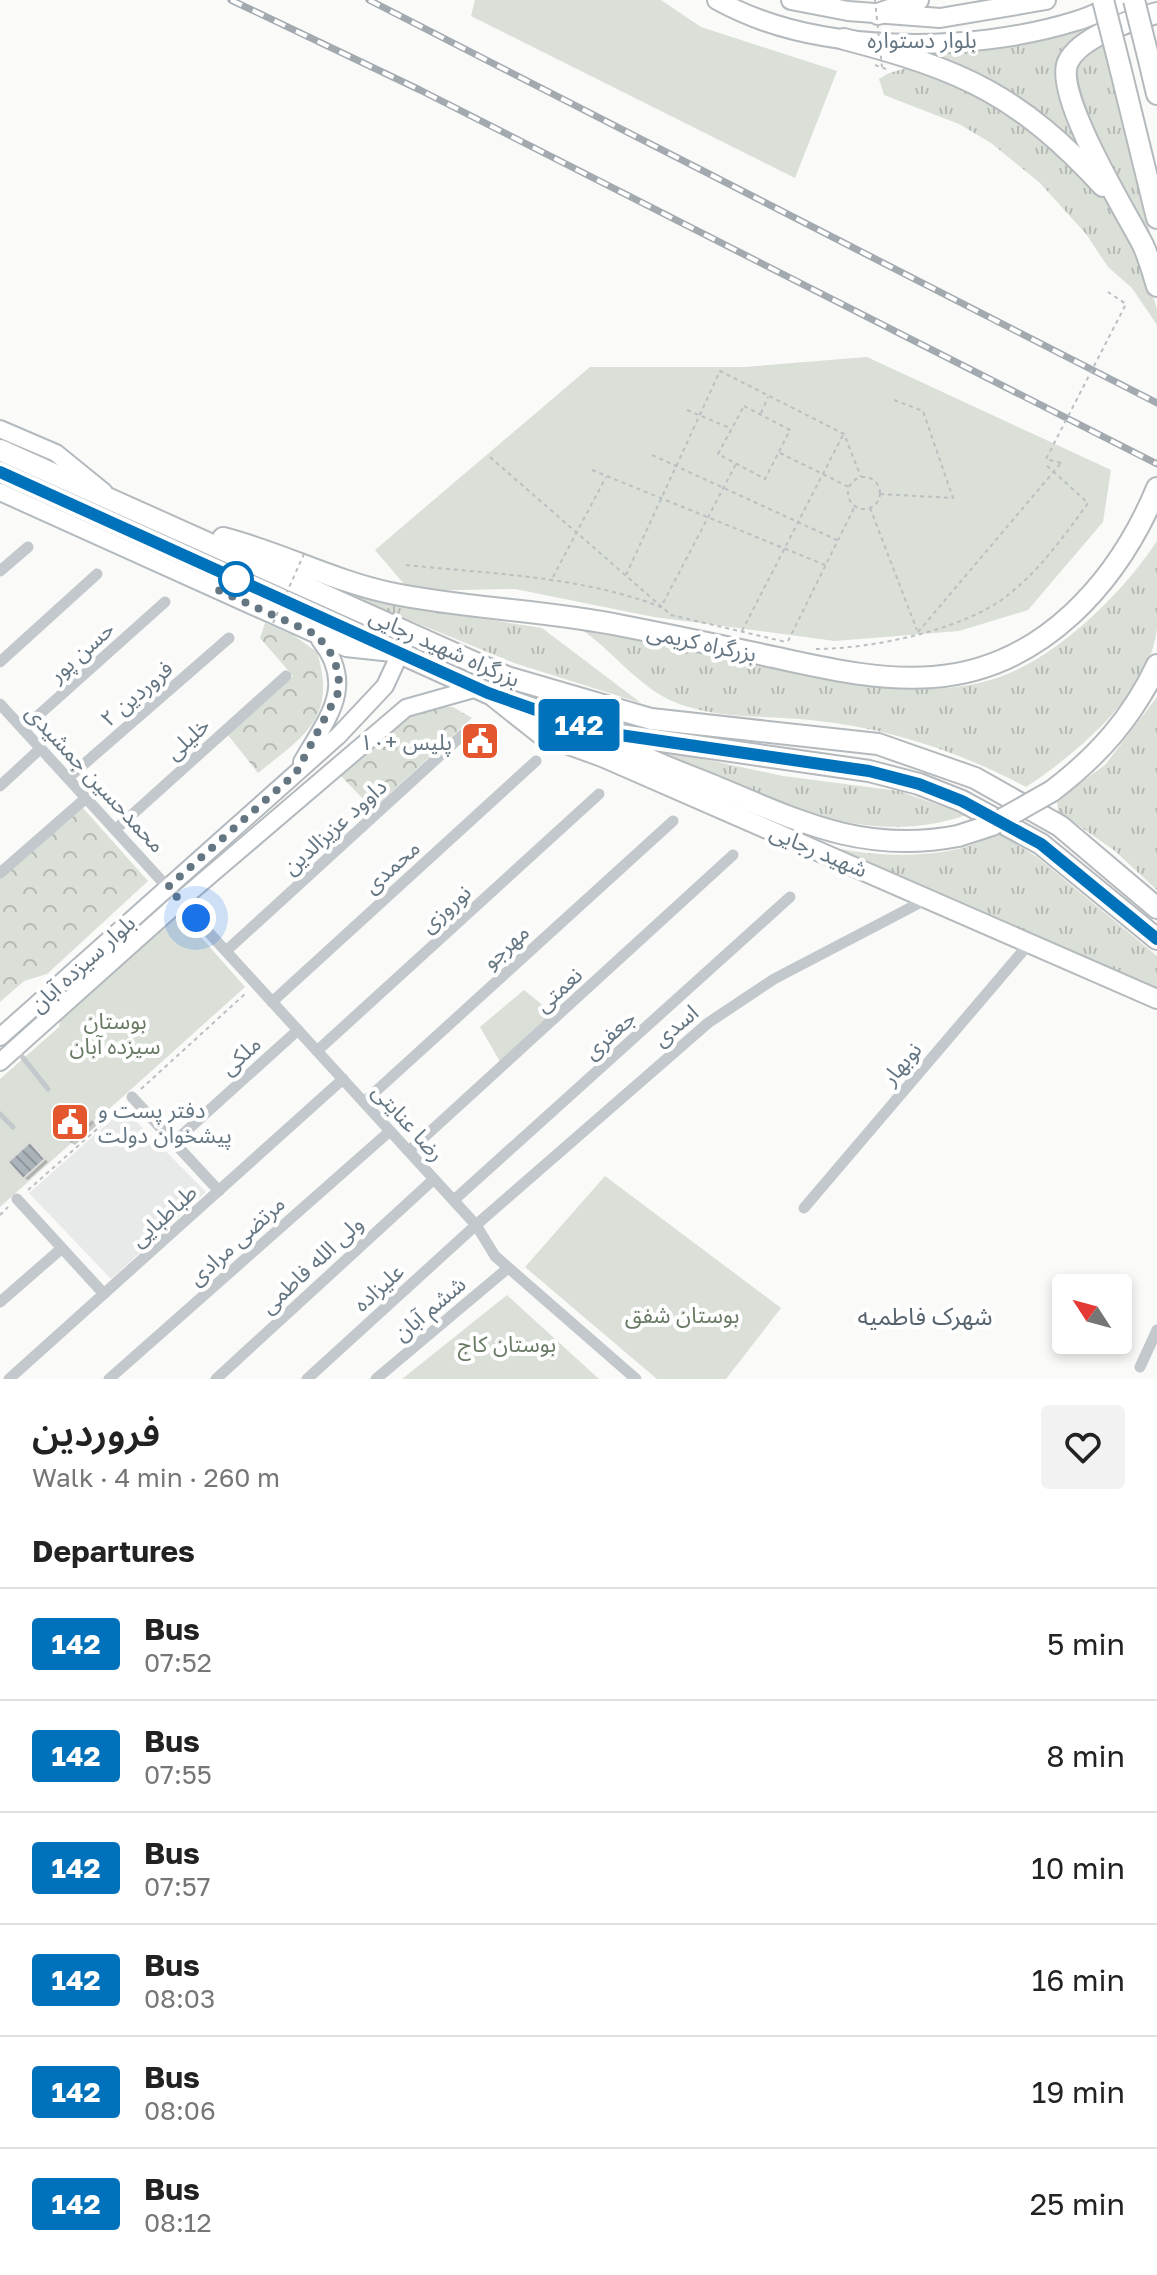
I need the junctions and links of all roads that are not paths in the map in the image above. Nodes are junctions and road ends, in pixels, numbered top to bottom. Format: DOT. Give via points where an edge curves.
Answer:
graph roads {
  1 [pos="717,0"];
  2 [pos="791,0"];
  3 [pos="918,0"];
  4 [pos="1046,0"];
  5 [pos="1103,0"];
  6 [pos="1127,0"];
  7 [pos="1134,0"];
  8 [pos="877,7"];
  9 [pos="1157,13"];
  10 [pos="844,39"];
  11 [pos="1157,94"];
  12 [pos="1119,203"];
  13 [pos="1157,218"];
  14 [pos="1157,286"];
  15 [pos="0,429"];
  16 [pos="0,450"];
  17 [pos="0,472"];
  18 [pos="1157,488"];
  19 [pos="0,492"];
  20 [pos="115,500"];
  21 [pos="172,525"];
  22 [pos="28,547"];
  23 [pos="0,571"];
  24 [pos="97,574"];
  25 [pos="165,602"];
  26 [pos="410,632"];
  27 [pos="317,635"];
  28 [pos="229,638"];
  29 [pos="400,654"];
  30 [pos="0,662"];
  31 [pos="1157,665"];
  32 [pos="286,676"];
  33 [pos="482,691"];
  34 [pos="0,704"];
  35 [pos="368,704"];
  36 [pos="389,721"];
  37 [pos="23,729"];
  38 [pos="468,730"];
  39 [pos="599,732"];
  40 [pos="41,748"];
  41 [pos="536,761"];
  42 [pos="296,773"];
  43 [pos="68,778"];
  44 [pos="0,786"];
  45 [pos="599,794"];
  46 [pos="86,798"];
  47 [pos="673,821"];
  48 [pos="115,830"];
  49 [pos="733,855"];
  50 [pos="0,873"];
  51 [pos="165,883"];
  52 [pos="790,897"];
  53 [pos="929,898"];
  54 [pos="180,901"];
  55 [pos="1157,908"];
  56 [pos="1157,939"];
  57 [pos="1028,945"];
  58 [pos="226,951"];
  59 [pos="1157,999"];
  60 [pos="272,1002"];
  61 [pos="298,1030"];
  62 [pos="0,1037"];
  63 [pos="16,1048"];
  64 [pos="317,1051"];
  65 [pos="0,1062"];
  66 [pos="343,1079"];
  67 [pos="48,1089"];
  68 [pos="132,1097"];
  69 [pos="364,1102"];
  70 [pos="0,1114"];
  71 [pos="13,1127"];
  72 [pos="390,1131"];
  73 [pos="174,1142"];
  74 [pos="409,1151"];
  75 [pos="434,1179"];
  76 [pos="219,1191"];
  77 [pos="17,1199"];
  78 [pos="454,1200"];
  79 [pos="804,1208"];
  80 [pos="476,1225"];
  81 [pos="61,1249"];
  82 [pos="508,1268"];
  83 [pos="104,1294"];
  84 [pos="0,1302"];
  85 [pos="1157,1330"];
  86 [pos="1140,1367"];
  87 [pos="9,1379"];
  88 [pos="109,1379"];
  89 [pos="216,1379"];
  90 [pos="307,1379"];
  91 [pos="376,1379"];
  92 [pos="636,1379"];
  1 -- 10 [label="main road, بلوار دستواره" via="781,26"];
  2 -- 8 [label="main road, بلوار دستواره"];
  3 -- 8 [label="highway"];
  4 -- 8 [label="main road, بلوار دستواره" via="940,18"];
  5 -- 13 [label="highway, bridge"];
  6 -- 10 [label="main road, بلوار دستواره" via="1076,21 1001,38 942,44"];
  7 -- 11 [label="highway, bridge"];
  9 -- 12 [label="highway" via="1125,22 1082,46 1064,75"];
  10 -- 12 [label="highway" via="913,57 998,95 1061,140"];
  12 -- 14 [label="highway" via="1145,249"];
  15 -- 20 [label="main road" via="56,453"];
  16 -- 20 [label="highway, بزرگراه شهید رجایی"];
  17 -- 29 [label="highway, بزرگراه شهید رجایی"];
  18 -- 21 [label="highway, بزرگراه کریمی" via="1113,571 1052,632 981,667 936,677 847,673 783,650 385,592 265,549"];
  19 -- 27 [label="main road"];
  20 -- 21 [label="highway, بزرگراه شهید رجایی"];
  21 -- 26 [label="highway, بزرگراه شهید رجایی"];
  22 -- 23 [label="street"];
  24 -- 30 [label="street"];
  25 -- 37 [label="street, حسن پور"];
  26 -- 29 [label="main road, بلوار سیزده آبان"];
  26 -- 55 [label="highway, بزرگراه شهید رجایی" via="507,677 651,719 878,744 929,760 975,778 1060,826"];
  27 -- 29 [label="main road" via="346,648"];
  27 -- 42 [label="main road" via="339,674 338,693"];
  28 -- 43 [label="street, فروردین ۲"];
  29 -- 33 [label="highway, بزرگراه شهید رجایی"];
  29 -- 35 [label="main road, بلوار سیزده آبان" via="385,686"];
  31 -- 39 [label="highway, bridge" via="1116,734 1052,791 992,825 958,836 902,843 836,834 639,757"];
  32 -- 48 [label="street, خلیلی"];
  33 -- 36 [label="main road, بلوار سیزده آبان" via="427,700"];
  33 -- 39 [label="highway, بزرگراه شهید رجایی"];
  33 -- 53 [label="main road, شهید رجایی" via="541,735"];
  34 -- 37 [label="street, محمدحسین جمشیدی"];
  35 -- 36 [label="main road" via="378,700 390,705"];
  35 -- 42 [label="main road, بلوار سیزده آبان"];
  36 -- 54 [label="main road, بلوار سیزده آبان"];
  37 -- 40 [label="street, محمدحسین جمشیدی"];
  38 -- 58 [label="street, داوود عزیزالدین"];
  39 -- 56 [label="highway, بزرگراه شهید رجایی" via="823,763 919,784 1041,844"];
  40 -- 43 [label="street, محمدحسین جمشیدی"];
  40 -- 44 [label="street"];
  41 -- 60 [label="street, محمدی"];
  42 -- 51 [label="main road, بلوار سیزده آبان"];
  43 -- 46 [label="street, محمدحسین جمشیدی"];
  45 -- 64 [label="street, نوروزی"];
  46 -- 48 [label="street, محمدحسین جمشیدی"];
  46 -- 50 [label="street"];
  47 -- 69 [label="street, مهرجو"];
  48 -- 51 [label="street, محمدحسین جمشیدی"];
  49 -- 74 [label="street, نعمتی"];
  51 -- 54 [label="street, رضا عنایتی"];
  51 -- 62 [label="main road, بلوار سیزده آبان"];
  52 -- 78 [label="street, جعفری"];
  53 -- 57 [label="main road, شهید رجایی"];
  53 -- 80 [label="street, اسدی" via="774,979 708,1023"];
  54 -- 58 [label="street, رضا عنایتی"];
  54 -- 63 [label="main road, بلوار سیزده آبان"];
  57 -- 59 [label="main road, شهید رجایی"];
  57 -- 79 [label="street, نوبهار"];
  58 -- 60 [label="street, رضا عنایتی"];
  60 -- 61 [label="street, رضا عنایتی"];
  61 -- 64 [label="street, رضا عنایتی"];
  61 -- 73 [label="street, ملکی"];
  63 -- 65 [label="main road, بلوار سیزده آبان"];
  63 -- 67 [label="lane"];
  64 -- 66 [label="street, رضا عنایتی"];
  66 -- 69 [label="street, رضا عنایتی"];
  66 -- 76 [label="street, طباطبایی"];
  68 -- 73 [label="street"];
  69 -- 72 [label="street, رضا عنایتی"];
  70 -- 71 [label="lane"];
  72 -- 74 [label="street, رضا عنایتی"];
  72 -- 88 [label="street, مرتضی مرادی"];
  73 -- 76 [label="street"];
  74 -- 75 [label="street, رضا عنایتی"];
  75 -- 78 [label="street, رضا عنایتی"];
  75 -- 89 [label="street, ولی الله فاطمی"];
  76 -- 83 [label="street, طباطبایی"];
  77 -- 81 [label="street"];
  78 -- 80 [label="street, رضا عنایتی"];
  80 -- 82 [label="street, رضا عنایتی"];
  80 -- 90 [label="street, علیزاده"];
  81 -- 83 [label="street"];
  81 -- 84 [label="street"];
  82 -- 91 [label="street, ششم آبان"];
  82 -- 92 [label="street, رضا عنایتی"];
  83 -- 87 [label="street, طباطبایی"];
  85 -- 86 [label="street"];
}
